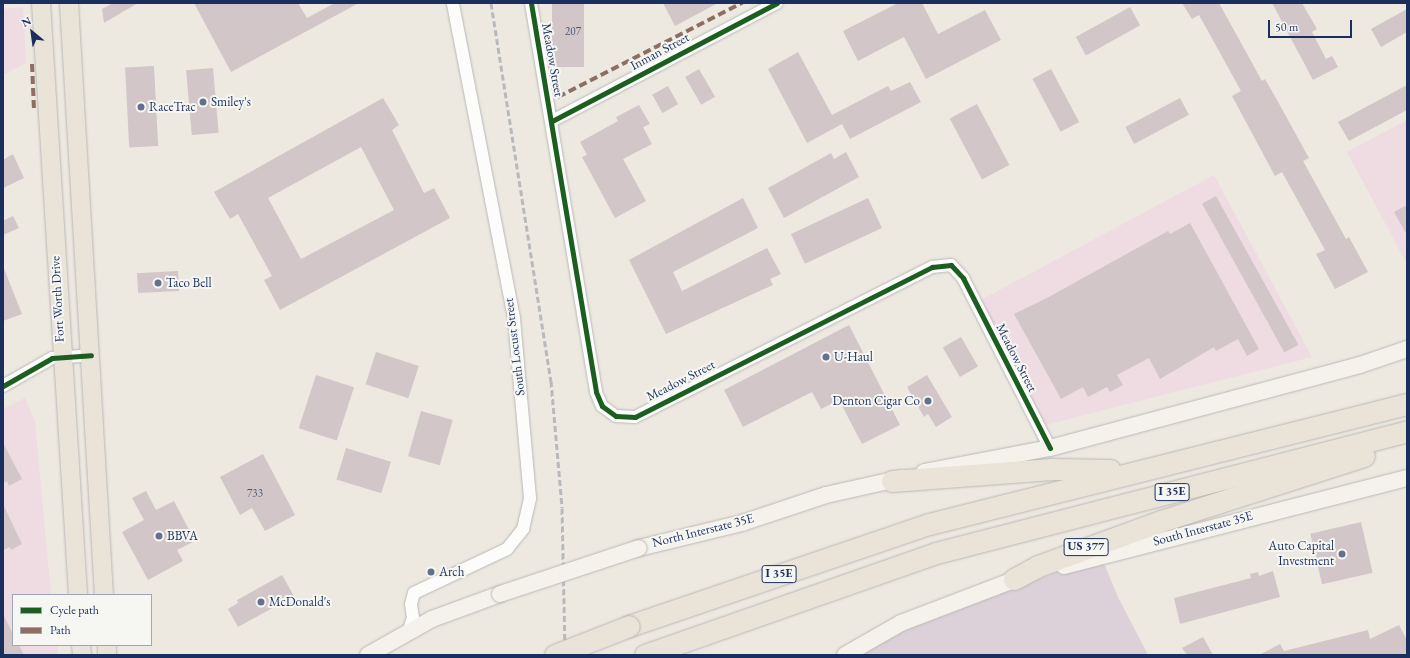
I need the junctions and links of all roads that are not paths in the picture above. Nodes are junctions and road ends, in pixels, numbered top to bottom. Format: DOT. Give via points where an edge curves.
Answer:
graph roads {
  1 [pos="41,3"];
  2 [pos="69,3"];
  3 [pos="453,3"];
  4 [pos="531,3"];
  5 [pos="777,3"];
  6 [pos="552,121"];
  7 [pos="1407,350"];
  8 [pos="91,355"];
  9 [pos="61,357"];
  10 [pos="3,386"];
  11 [pos="1407,404"];
  12 [pos="1407,431"];
  13 [pos="1407,439"];
  14 [pos="1050,448"];
  15 [pos="1137,471"];
  16 [pos="1407,478"];
  17 [pos="892,481"];
  18 [pos="1007,581"];
  19 [pos="78,594"];
  20 [pos="104,594"];
  21 [pos="409,630"];
  22 [pos="368,655"];
  23 [pos="555,655"];
  24 [pos="645,655"];
  25 [pos="845,655"];
  1 -- 9 [label="main road, Fort Worth Drive"];
  2 -- 8 [label="main road"];
  3 -- 21 [label="street, South Locust Street" via="514,318 530,498 523,529 507,549 414,593 411,604 413,618"];
  4 -- 6 [label="street, Meadow Street"];
  5 -- 6 [label="street, Inman Street"];
  6 -- 14 [label="street, Meadow Street" via="596,392 602,406 616,416 635,417 932,267 946,264 957,269 963,278"];
  7 -- 14 [label="main road" via="1360,365"];
  8 -- 9 [label="street"];
  8 -- 20 [label="main road"];
  9 -- 10 [label="street" via="52,358"];
  9 -- 19 [label="main road, Fort Worth Drive"];
  11 -- 15 [label="highway, I 35E"];
  12 -- 24 [label="highway, I 35E" via="936,552"];
  13 -- 18 [label="highway, US 377" via="1375,452 1161,521 1038,566"];
  14 -- 17 [label="main road, North Interstate 35E" via="952,465"];
  15 -- 17 [label="highway" via="1052,469"];
  15 -- 23 [label="highway, I 35E, bridge" via="929,524 629,626"];
  16 -- 18 [label="main road, South Interstate 35E"];
  17 -- 21 [label="main road, North Interstate 35E, bridge" via="826,495 742,523 639,548 500,594"];
  18 -- 25 [label="main road" via="901,623"];
  21 -- 22 [label="main road, North Interstate 35E"];
}
